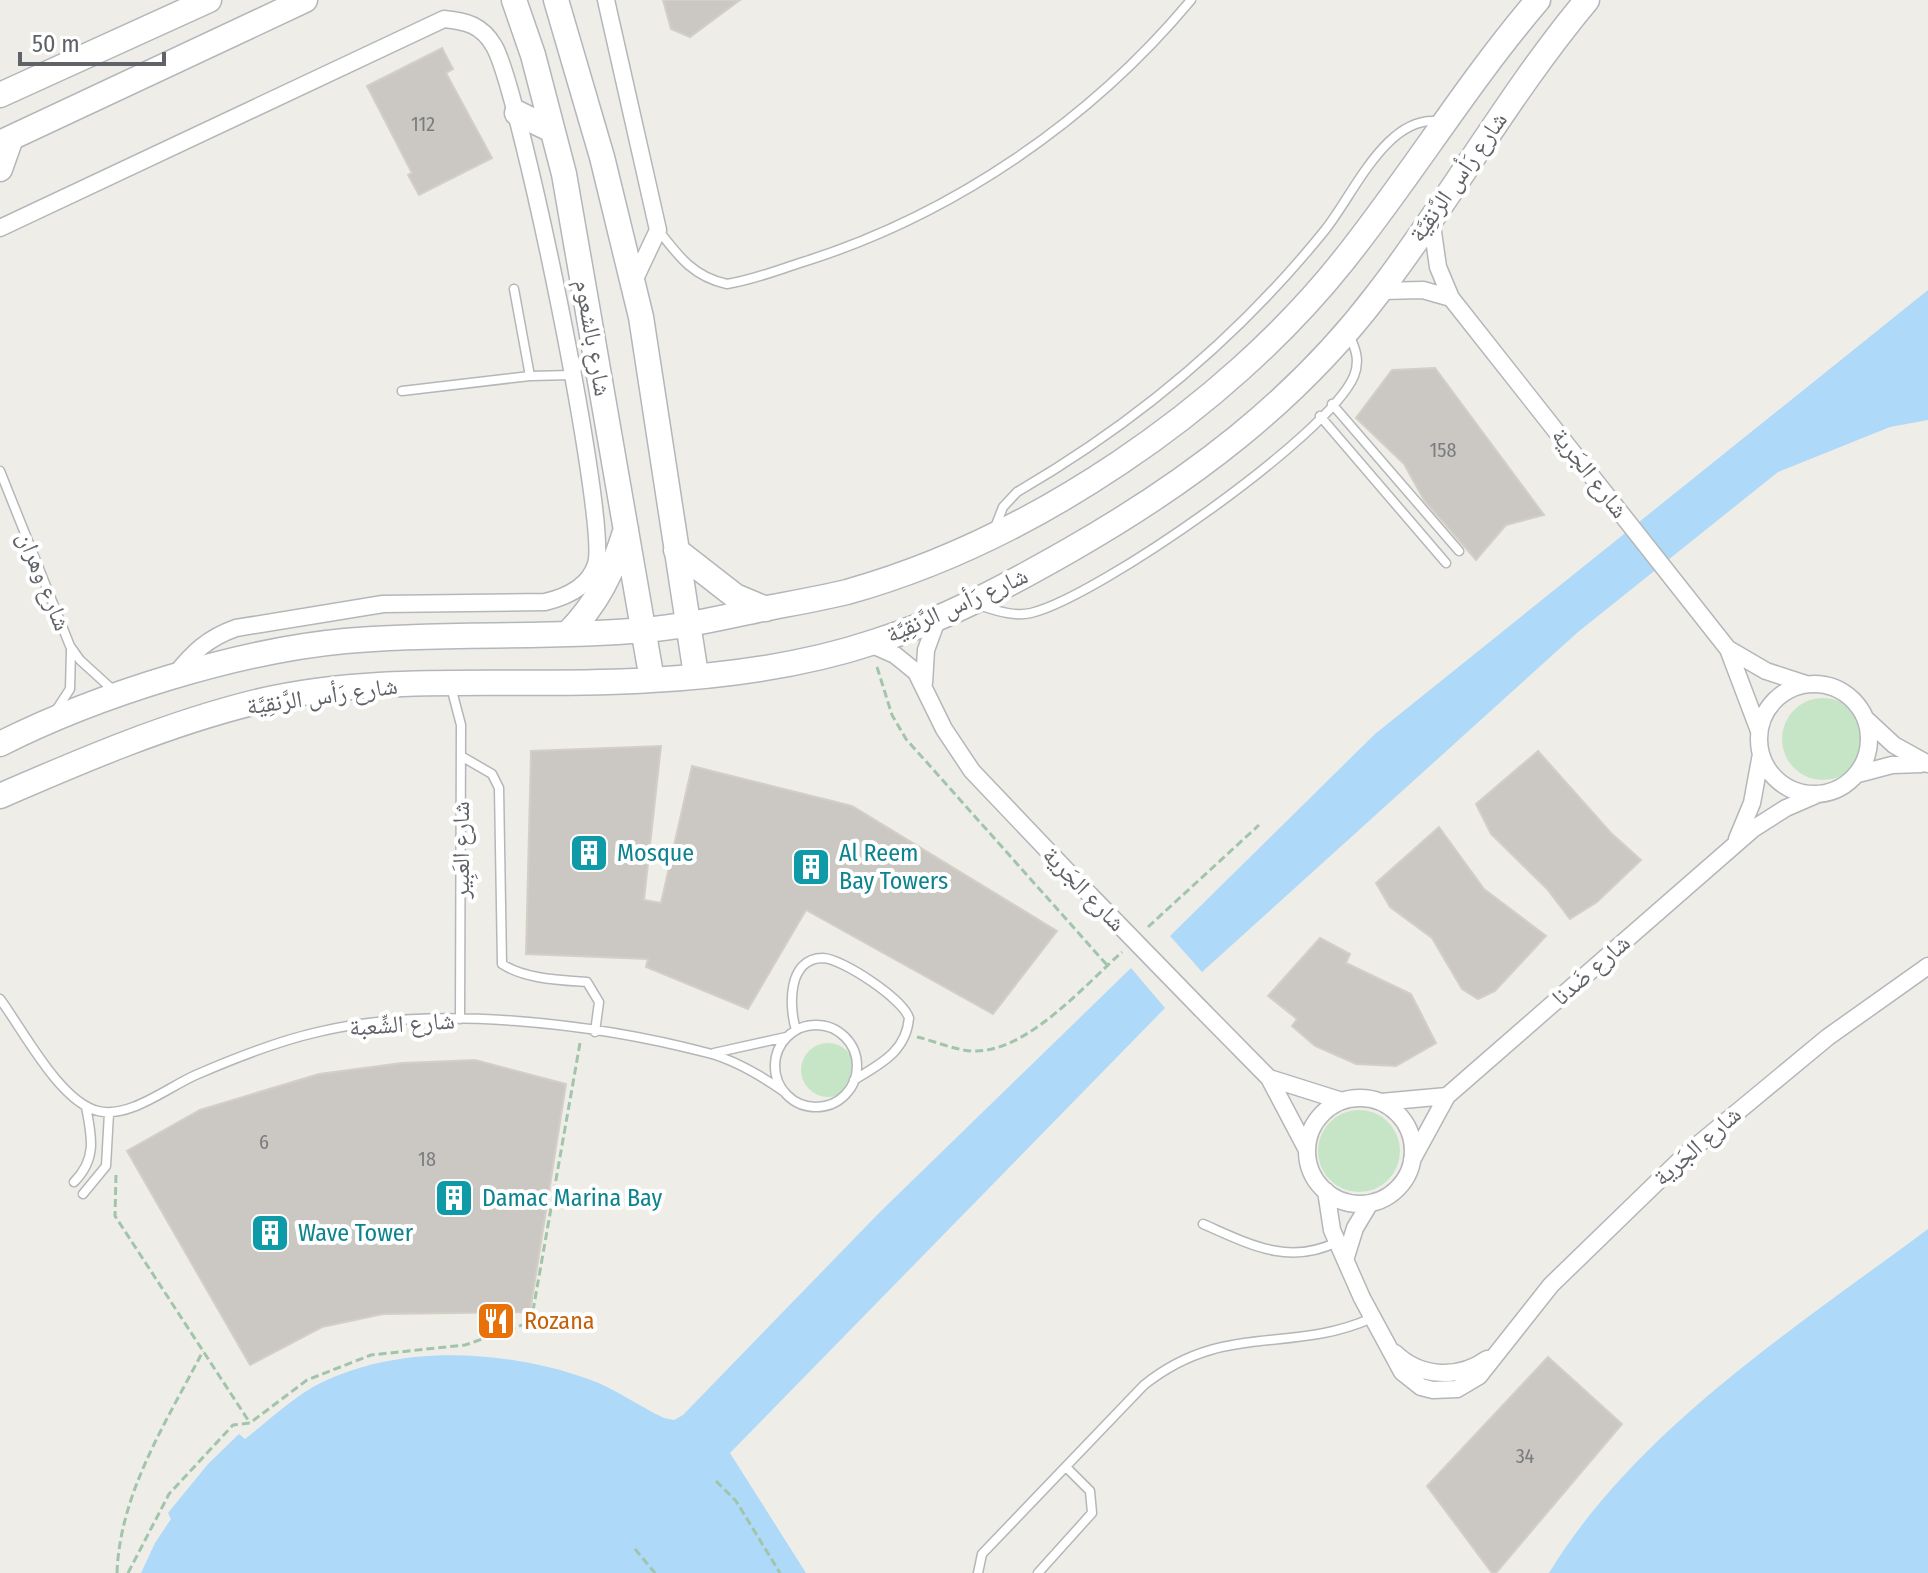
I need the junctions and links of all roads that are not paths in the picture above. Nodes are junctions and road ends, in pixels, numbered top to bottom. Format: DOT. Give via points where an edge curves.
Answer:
graph roads {
  1 [pos="209,0"];
  2 [pos="305,0"];
  3 [pos="514,0"];
  4 [pos="556,0"];
  5 [pos="568,0"];
  6 [pos="606,0"];
  7 [pos="1538,0"];
  8 [pos="1587,0"];
  9 [pos="1188,1"];
  10 [pos="568,35"];
  11 [pos="0,95"];
  12 [pos="517,113"];
  13 [pos="1442,122"];
  14 [pos="552,130"];
  15 [pos="5,141"];
  16 [pos="0,169"];
  17 [pos="1431,216"];
  18 [pos="0,228"];
  19 [pos="658,230"];
  20 [pos="633,283"];
  21 [pos="514,289"];
  22 [pos="1381,291"];
  23 [pos="1451,298"];
  24 [pos="1347,332"];
  25 [pos="595,345"];
  26 [pos="572,375"];
  27 [pos="530,376"];
  28 [pos="402,391"];
  29 [pos="1332,404"];
  30 [pos="1320,416"];
  31 [pos="0,471"];
  32 [pos="627,527"];
  33 [pos="993,534"];
  34 [pos="676,550"];
  35 [pos="1459,551"];
  36 [pos="1446,563"];
  37 [pos="973,603"];
  38 [pos="766,609"];
  39 [pos="937,620"];
  40 [pos="688,625"];
  41 [pos="645,630"];
  42 [pos="567,634"];
  43 [pos="870,644"];
  44 [pos="70,646"];
  45 [pos="1728,649"];
  46 [pos="696,675"];
  47 [pos="172,679"];
  48 [pos="652,680"];
  49 [pos="449,683"];
  50 [pos="924,683"];
  51 [pos="1807,685"];
  52 [pos="121,696"];
  53 [pos="1866,719"];
  54 [pos="48,723"];
  55 [pos="1759,731"];
  56 [pos="0,744"];
  57 [pos="1761,752"];
  58 [pos="461,756"];
  59 [pos="1927,764"];
  60 [pos="1858,774"];
  61 [pos="1816,795"];
  62 [pos="0,796"];
  63 [pos="1735,845"];
  64 [pos="1928,966"];
  65 [pos="2,1006"];
  66 [pos="460,1019"];
  67 [pos="796,1030"];
  68 [pos="595,1032"];
  69 [pos="786,1037"];
  70 [pos="709,1053"];
  71 [pos="1269,1078"];
  72 [pos="854,1080"];
  73 [pos="783,1091"];
  74 [pos="1447,1096"];
  75 [pos="1342,1101"];
  76 [pos="1381,1102"];
  77 [pos="86,1107"];
  78 [pos="109,1113"];
  79 [pos="1307,1150"];
  80 [pos="1412,1160"];
  81 [pos="74,1182"];
  82 [pos="1326,1191"];
  83 [pos="83,1194"];
  84 [pos="1370,1203"];
  85 [pos="1203,1224"];
  86 [pos="1337,1242"];
  87 [pos="1346,1257"];
  88 [pos="1372,1318"];
  89 [pos="1066,1467"];
  90 [pos="978,1573"];
  91 [pos="1038,1573"];
  1 -- 11 [label="street"];
  2 -- 15 [label="street"];
  3 -- 14 [label="street, شارع بالشعوم"];
  4 -- 10 [label="street, شارع بالشعوم"];
  5 -- 10 [label="street"];
  6 -- 19 [label="street"];
  7 -- 13 [label="street, شارع رَأس الرَّنقِيَّة"];
  8 -- 17 [label="street, شارع رَأس الرَّنقِيَّة"];
  9 -- 19 [label="lane" via="1115,80 1031,148 941,204 844,250 727,284 687,266"];
  10 -- 20 [label="street, شارع بالشعوم"];
  12 -- 14 [label="street"];
  12 -- 18 [label="street" via="495,47 481,28 444,19"];
  12 -- 26 [label="street"];
  13 -- 33 [label="street, شارع رَأس الرَّنقِيَّة" via="1344,260 1277,336 1183,416 1087,485"];
  13 -- 33 [label="lane" via="1422,120 1394,134 1328,226 1252,314 1146,408 1017,492 1003,507"];
  14 -- 25 [label="street, شارع بالشعوم"];
  15 -- 16 [label="street"];
  17 -- 22 [label="street, شارع رَأس الرَّنقِيَّة"];
  17 -- 23 [label="street, شارع الجَرية" via="1438,267"];
  19 -- 20 [label="street"];
  20 -- 34 [label="street, شارع بالشعوم"];
  21 -- 27 [label="lane"];
  22 -- 23 [label="street" via="1423,290"];
  22 -- 24 [label="street, شارع رَأس الرَّنقِيَّة"];
  23 -- 45 [label="street, شارع الجَرية"];
  24 -- 29 [label="lane" via="1357,365"];
  24 -- 37 [label="street, شارع رَأس الرَّنقِيَّة" via="1310,375 1234,443 1138,511"];
  25 -- 26 [label="lane"];
  25 -- 32 [label="street, شارع بالشعوم"];
  26 -- 27 [label="lane"];
  26 -- 47 [label="street" via="599,549 596,566 581,586 545,602 383,604 236,628 213,636"];
  27 -- 28 [label="lane"];
  29 -- 30 [label="lane"];
  29 -- 35 [label="lane"];
  30 -- 36 [label="lane"];
  30 -- 37 [label="lane" via="1211,510 1082,589 1030,613 1006,613"];
  31 -- 44 [label="lane, شارع وهران"];
  32 -- 41 [label="street, شارع بالشعوم"];
  32 -- 42 [label="street" via="607,585"];
  33 -- 38 [label="street, شارع رَأس الرَّنقِيَّة" via="849,591"];
  34 -- 38 [label="street" via="735,596"];
  34 -- 40 [label="street, شارع بالشعوم"];
  37 -- 39 [label="street, شارع رَأس الرَّنقِيَّة"];
  38 -- 40 [label="street, شارع رَأس الرَّنقِيَّة"];
  39 -- 43 [label="street, شارع رَأس الرَّنقِيَّة"];
  39 -- 50 [label="street, شارع الجَرية" via="926,650"];
  40 -- 41 [label="street, شارع رَأس الرَّنقِيَّة"];
  40 -- 46 [label="street, شارع بالشعوم"];
  41 -- 42 [label="street, شارع رَأس الرَّنقِيَّة"];
  41 -- 48 [label="street, شارع بالشعوم"];
  42 -- 47 [label="street, شارع رَأس الرَّنقِيَّة" via="346,641 266,652"];
  43 -- 46 [label="street, شارع رَأس الرَّنقِيَّة"];
  43 -- 50 [label="street, شارع الجَرية" via="906,663"];
  44 -- 52 [label="lane, شارع وهران"];
  44 -- 54 [label="lane, شارع وهران" via="70,689"];
  45 -- 51 [label="street, شارع الجَرية" via="1766,671"];
  45 -- 55 [label="street, شارع الجَرية"];
  46 -- 48 [label="street, شارع رَأس الرَّنقِيَّة"];
  47 -- 52 [label="street, شارع رَأس الرَّنقِيَّة"];
  48 -- 49 [label="street, شارع رَأس الرَّنقِيَّة"];
  49 -- 58 [label="lane, شارع العَبِير" via="459,710"];
  49 -- 62 [label="street, شارع رَأس الرَّنقِيَّة" via="260,701 160,730"];
  50 -- 71 [label="street, شارع الجَرية, bridge" via="944,729 972,771"];
  51 -- 53 [label="street" via="1832,686 1847,694"];
  51 -- 55 [label="street" via="1773,702"];
  52 -- 54 [label="street, شارع رَأس الرَّنقِيَّة"];
  53 -- 59 [label="street" via="1894,745"];
  53 -- 60 [label="street" via="1869,747"];
  54 -- 56 [label="street, شارع رَأس الرَّنقِيَّة"];
  55 -- 57 [label="street"];
  57 -- 61 [label="street" via="1773,777 1785,787"];
  57 -- 63 [label="street, شارع ضَدنا" via="1752,803"];
  58 -- 66 [label="lane, شارع العَبِير"];
  58 -- 68 [label="lane" via="492,774 499,788 502,964 540,977 587,982 599,1002"];
  59 -- 60 [label="street" via="1892,765"];
  60 -- 61 [label="street" via="1839,789"];
  61 -- 63 [label="street, شارع ضَدنا" via="1772,816"];
  63 -- 74 [label="street, شارع ضَدنا"];
  64 -- 88 [label="street, شارع الجَرية" via="1779,1076 1683,1157 1582,1253 1492,1356 1468,1370 1440,1374 1413,1367 1391,1349"];
  65 -- 77 [label="lane" via="66,1091"];
  66 -- 68 [label="lane, شارع الشِّعبة"];
  66 -- 78 [label="lane, شارع الشِّعبة" via="418,1018 318,1032 197,1074"];
  67 -- 69 [label="lane"];
  67 -- 72 [label="lane" via="820,1025 842,1035 855,1056"];
  67 -- 72 [label="lane" via="790,1005 795,979 805,964 824,958 901,1001 909,1018 906,1034 887,1061"];
  68 -- 70 [label="lane, شارع الشِّعبة"];
  69 -- 70 [label="lane, شارع الشِّعبة"];
  69 -- 73 [label="lane" via="775,1069"];
  70 -- 73 [label="lane, شارع الشِّعبة"];
  71 -- 75 [label="street, شارع الجَرية"];
  71 -- 79 [label="street, شارع الجَرية"];
  72 -- 73 [label="lane" via="838,1099 815,1107"];
  74 -- 76 [label="street"];
  74 -- 80 [label="street, شارع ضَدنا"];
  75 -- 76 [label="street"];
  75 -- 79 [label="street" via="1313,1125"];
  76 -- 80 [label="street" via="1403,1119"];
  77 -- 78 [label="lane"];
  77 -- 81 [label="lane" via="93,1146"];
  78 -- 83 [label="lane" via="106,1166"];
  79 -- 82 [label="street" via="1315,1179"];
  80 -- 84 [label="street" via="1398,1188"];
  82 -- 84 [label="street" via="1355,1204"];
  82 -- 86 [label="street, شارع الجَرية"];
  84 -- 87 [label="street"];
  85 -- 86 [label="lane" via="1273,1253 1300,1254"];
  86 -- 87 [label="street, شارع الجَرية"];
  87 -- 88 [label="street, شارع الجَرية"];
  88 -- 89 [label="lane" via="1331,1332 1234,1342 1190,1355 1144,1385"];
  89 -- 90 [label="lane" via="982,1554"];
  89 -- 91 [label="lane" via="1090,1491 1092,1513"];
}
